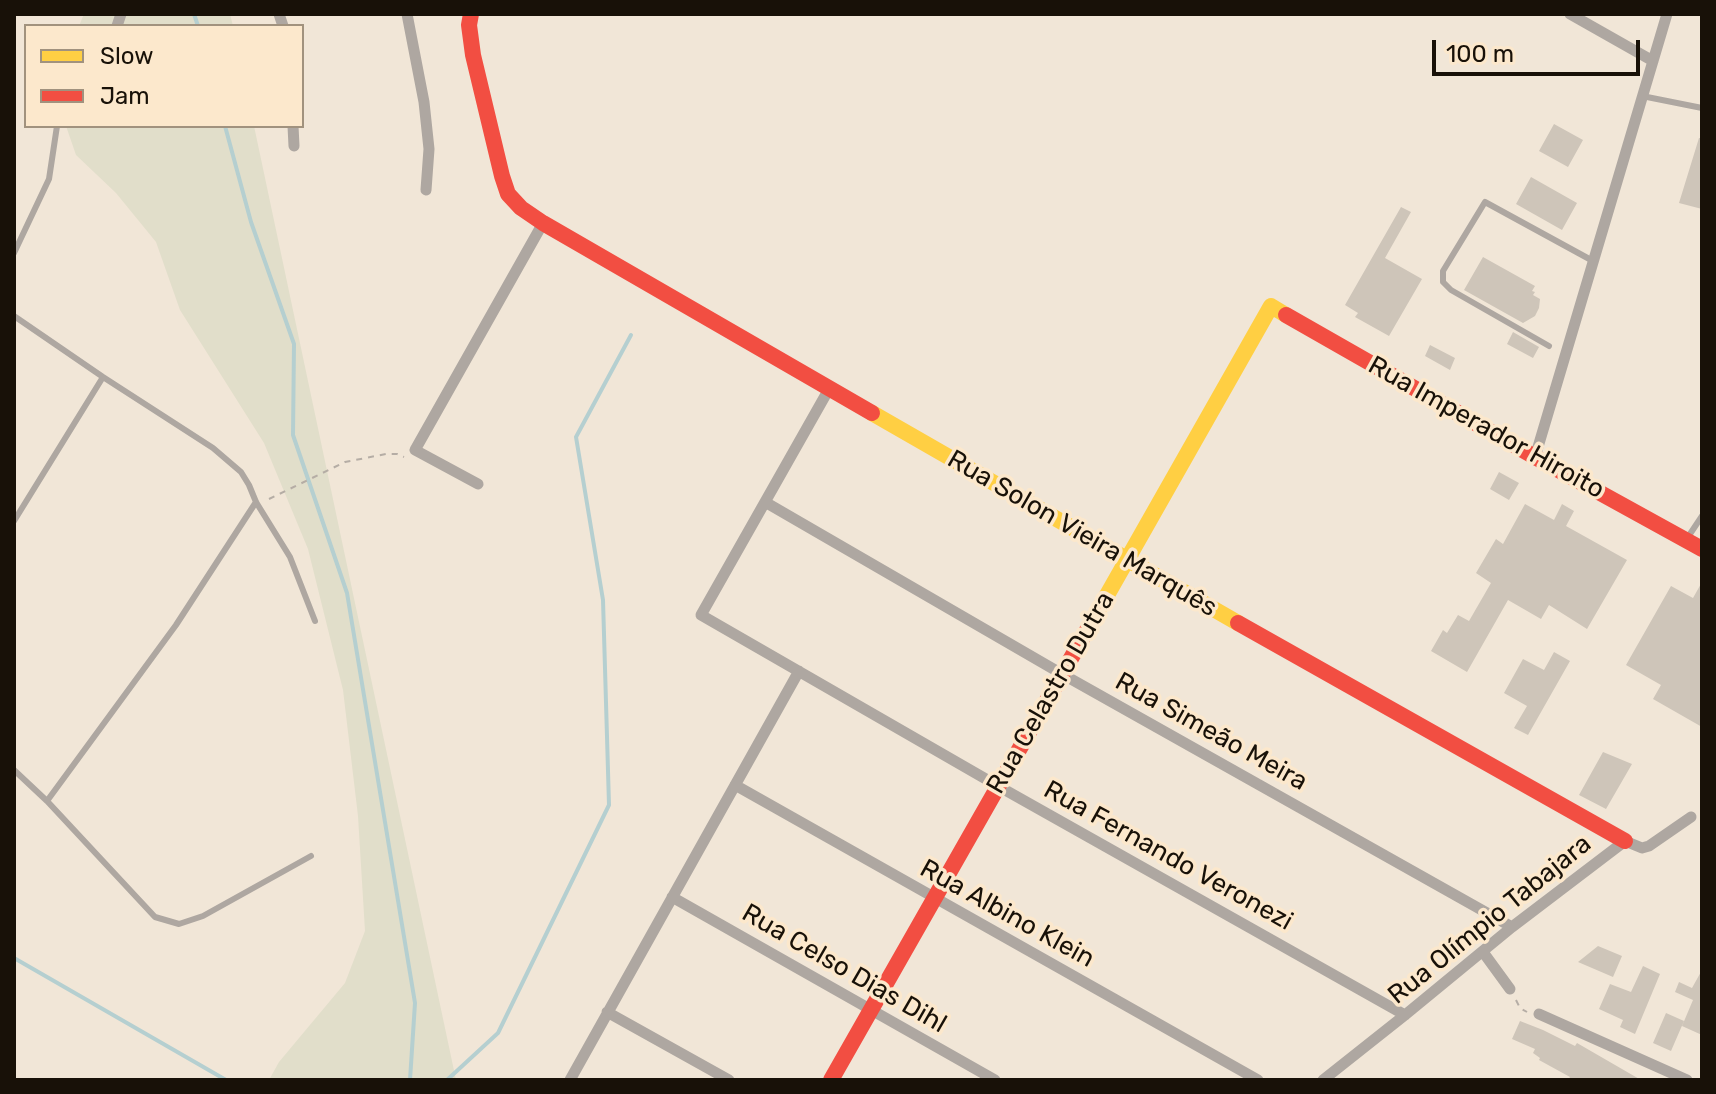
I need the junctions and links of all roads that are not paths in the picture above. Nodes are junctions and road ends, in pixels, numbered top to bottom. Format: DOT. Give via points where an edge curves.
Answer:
graph roads {
  1 [pos="407,14"];
  2 [pos="471,14"];
  3 [pos="1570,14"];
  4 [pos="1667,14"];
  5 [pos="1653,61"];
  6 [pos="1642,96"];
  7 [pos="1702,108"];
  8 [pos="57,128"];
  9 [pos="293,128"];
  10 [pos="294,146"];
  11 [pos="426,190"];
  12 [pos="543,223"];
  13 [pos="14,253"];
  14 [pos="1594,262"];
  15 [pos="1271,306"];
  16 [pos="14,316"];
  17 [pos="1549,346"];
  18 [pos="103,377"];
  19 [pos="829,389"];
  20 [pos="1535,457"];
  21 [pos="478,484"];
  22 [pos="256,502"];
  23 [pos="765,502"];
  24 [pos="1702,516"];
  25 [pos="14,521"];
  26 [pos="1686,540"];
  27 [pos="1702,549"];
  28 [pos="1126,560"];
  29 [pos="315,621"];
  30 [pos="799,671"];
  31 [pos="1062,674"];
  32 [pos="14,770"];
  33 [pos="735,785"];
  34 [pos="998,786"];
  35 [pos="47,801"];
  36 [pos="1691,817"];
  37 [pos="1625,841"];
  38 [pos="311,856"];
  39 [pos="672,897"];
  40 [pos="934,898"];
  41 [pos="1512,927"];
  42 [pos="1483,952"];
  43 [pos="1510,989"];
  44 [pos="871,1010"];
  45 [pos="607,1012"];
  46 [pos="1539,1014"];
  47 [pos="1405,1015"];
  48 [pos="570,1080"];
  49 [pos="729,1080"];
  50 [pos="831,1080"];
  51 [pos="995,1080"];
  52 [pos="1258,1080"];
  53 [pos="1323,1080"];
  54 [pos="1687,1080"];
  1 -- 11 [label="street" via="424,102"];
  2 -- 12 [label="street, Rua Solon Vieira Marquês" via="473,55 508,194"];
  3 -- 5 [label="street"];
  4 -- 5 [label="street"];
  5 -- 6 [label="street"];
  6 -- 7 [label="lane"];
  6 -- 14 [label="street"];
  8 -- 13 [label="lane" via="49,179"];
  9 -- 10 [label="street"];
  12 -- 19 [label="street, Rua Solon Vieira Marquês"];
  12 -- 21 [label="street" via="415,450"];
  14 -- 17 [label="lane" via="1485,202 1443,271 1443,282 1451,290"];
  14 -- 20 [label="street"];
  15 -- 20 [label="street, Rua Imperador Hiroito"];
  15 -- 28 [label="street, Rua Celastro Dutra"];
  16 -- 18 [label="lane"];
  18 -- 22 [label="lane" via="213,448 241,472"];
  18 -- 25 [label="lane"];
  19 -- 23 [label="street"];
  19 -- 28 [label="street, Rua Solon Vieira Marquês"];
  20 -- 26 [label="street, Rua Imperador Hiroito"];
  22 -- 29 [label="lane" via="290,557"];
  22 -- 35 [label="lane" via="176,625"];
  23 -- 30 [label="street, Rua Fernando Veronezi" via="701,615"];
  23 -- 31 [label="street, Rua Simeão Meira"];
  24 -- 26 [label="lane"];
  26 -- 27 [label="street, Rua Imperador Hiroito"];
  28 -- 31 [label="street, Rua Celastro Dutra"];
  28 -- 37 [label="street, Rua Solon Vieira Marquês"];
  30 -- 33 [label="street"];
  30 -- 34 [label="street, Rua Fernando Veronezi"];
  31 -- 34 [label="street, Rua Celastro Dutra"];
  31 -- 41 [label="street, Rua Simeão Meira"];
  32 -- 35 [label="lane"];
  33 -- 39 [label="street"];
  33 -- 40 [label="street, Rua Albino Klein"];
  34 -- 40 [label="street, Rua Celastro Dutra"];
  34 -- 47 [label="street, Rua Fernando Veronezi"];
  35 -- 38 [label="lane" via="155,917 179,924"];
  36 -- 37 [label="street, Rua Olímpio Tabajara" via="1649,846"];
  37 -- 41 [label="street, Rua Olímpio Tabajara"];
  39 -- 44 [label="street, Rua Celso Dias Dihl"];
  39 -- 45 [label="street"];
  40 -- 44 [label="street, Rua Celastro Dutra"];
  40 -- 52 [label="street, Rua Albino Klein"];
  41 -- 42 [label="street, Rua Olímpio Tabajara"];
  42 -- 43 [label="street"];
  42 -- 47 [label="street, Rua Olímpio Tabajara"];
  44 -- 50 [label="street, Rua Celastro Dutra"];
  44 -- 51 [label="street, Rua Celso Dias Dihl"];
  45 -- 48 [label="street"];
  45 -- 49 [label="street"];
  46 -- 54 [label="street"];
  47 -- 53 [label="street, Rua Olímpio Tabajara"];
}
